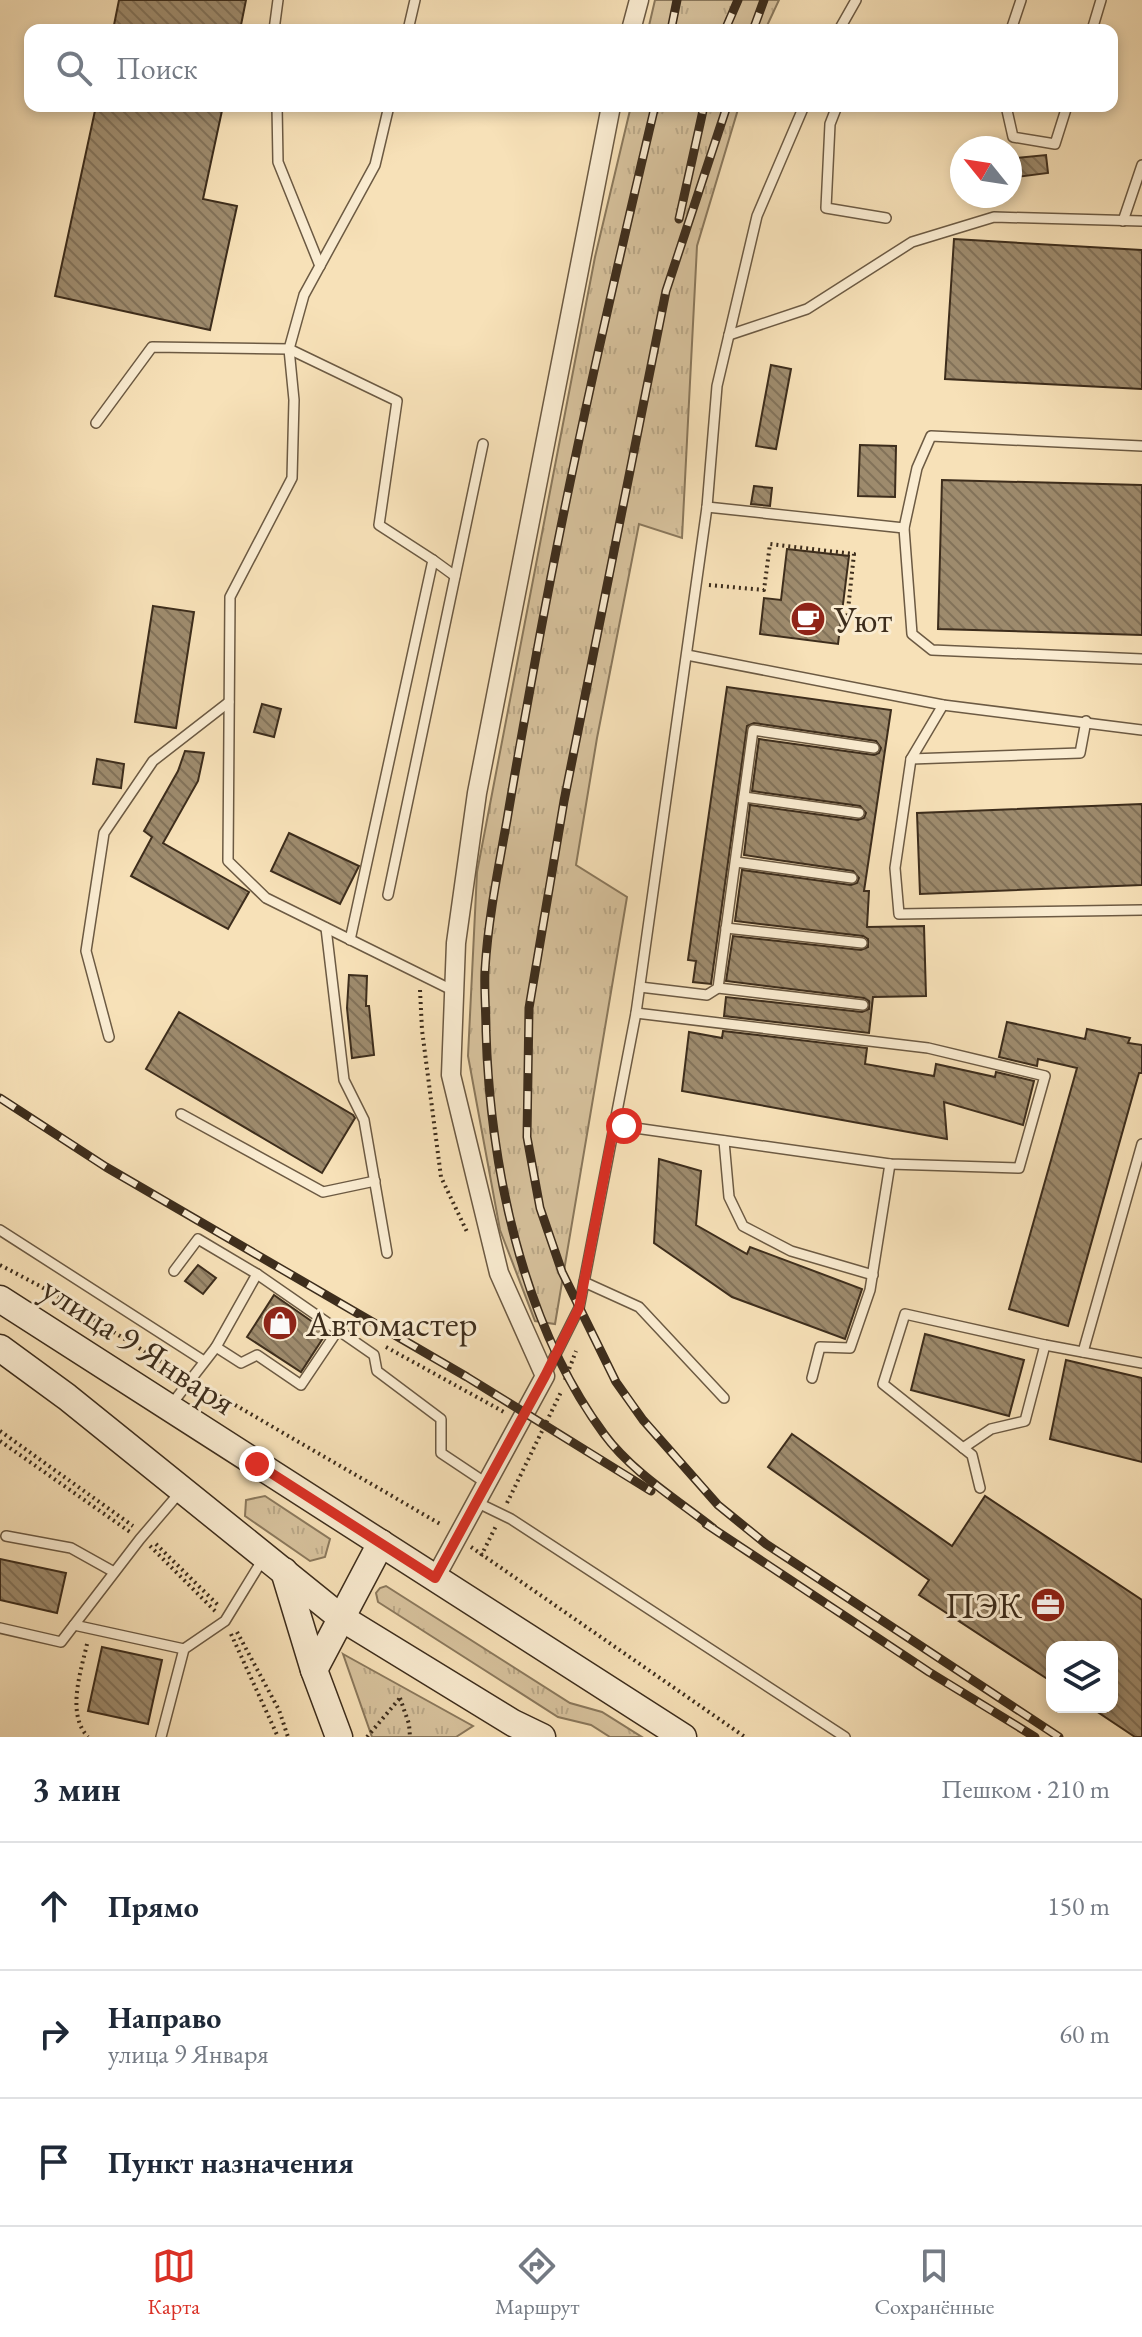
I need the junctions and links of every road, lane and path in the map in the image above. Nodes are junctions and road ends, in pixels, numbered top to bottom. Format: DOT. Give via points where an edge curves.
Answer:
graph roads {
  1 [pos="278,0"];
  2 [pos="415,0"];
  3 [pos="639,0"];
  4 [pos="856,0"];
  5 [pos="1021,0"];
  6 [pos="1101,0"];
  7 [pos="275,24"];
  8 [pos="409,24"];
  9 [pos="633,24"];
  10 [pos="842,24"];
  11 [pos="1013,24"];
  12 [pos="1094,24"];
  13 [pos="277,112"];
  14 [pos="388,112"];
  15 [pos="610,112"];
  16 [pos="801,112"];
  17 [pos="835,112"];
  18 [pos="1007,112"];
  19 [pos="1065,112"];
  20 [pos="1142,165"];
  21 [pos="886,218"];
  22 [pos="1123,221"];
  23 [pos="1142,221"];
  24 [pos="320,266"];
  25 [pos="729,335"];
  26 [pos="289,349"];
  27 [pos="96,423"];
  28 [pos="483,444"];
  29 [pos="1142,446"];
  30 [pos="707,507"];
  31 [pos="904,528"];
  32 [pos="433,560"];
  33 [pos="455,576"];
  34 [pos="740,588"];
  35 [pos="841,618"];
  36 [pos="687,655"];
  37 [pos="1142,659"];
  38 [pos="229,702"];
  39 [pos="943,705"];
  40 [pos="1086,721"];
  41 [pos="1142,730"];
  42 [pos="874,748"];
  43 [pos="911,759"];
  44 [pos="744,797"];
  45 [pos="859,813"];
  46 [pos="736,862"];
  47 [pos="852,878"];
  48 [pos="388,895"];
  49 [pos="1142,910"];
  50 [pos="326,928"];
  51 [pos="726,928"];
  52 [pos="350,940"];
  53 [pos="862,943"];
  54 [pos="640,987"];
  55 [pos="718,988"];
  56 [pos="454,991"];
  57 [pos="863,1005"];
  58 [pos="636,1013"];
  59 [pos="109,1037"];
  60 [pos="181,1114"];
  61 [pos="614,1125"];
  62 [pos="724,1141"];
  63 [pos="1142,1144"];
  64 [pos="890,1164"];
  65 [pos="375,1181"];
  66 [pos="0,1230"];
  67 [pos="387,1253"];
  68 [pos="0,1265"];
  69 [pos="174,1271"];
  70 [pos="257,1274"];
  71 [pos="873,1275"];
  72 [pos="584,1282"];
  73 [pos="0,1299"];
  74 [pos="338,1330"];
  75 [pos="1045,1345"];
  76 [pos="216,1347"];
  77 [pos="0,1348"];
  78 [pos="366,1350"];
  79 [pos="1083,1352"];
  80 [pos="204,1361"];
  81 [pos="1142,1363"];
  82 [pos="545,1376"];
  83 [pos="812,1378"];
  84 [pos="190,1379"];
  85 [pos="724,1398"];
  86 [pos="169,1407"];
  87 [pos="520,1421"];
  88 [pos="0,1431"];
  89 [pos="0,1441"];
  90 [pos="963,1448"];
  91 [pos="486,1483"];
  92 [pos="980,1488"];
  93 [pos="181,1491"];
  94 [pos="476,1502"];
  95 [pos="457,1534"];
  96 [pos="6,1536"];
  97 [pos="142,1537"];
  98 [pos="381,1543"];
  99 [pos="275,1564"];
  100 [pos="114,1572"];
  101 [pos="435,1578"];
  102 [pos="340,1617"];
  103 [pos="226,1618"];
  104 [pos="74,1625"];
  105 [pos="0,1628"];
  106 [pos="90,1628"];
  107 [pos="184,1649"];
  108 [pos="314,1670"];
  109 [pos="88,1737"];
  110 [pos="161,1737"];
  111 [pos="278,1737"];
  112 [pos="288,1737"];
  113 [pos="339,1737"];
  114 [pos="368,1737"];
  115 [pos="410,1737"];
  116 [pos="542,1737"];
  117 [pos="683,1737"];
  118 [pos="745,1737"];
  119 [pos="845,1737"];
  1 -- 7 [label="lane"];
  2 -- 8 [label="lane"];
  3 -- 9 [label="street"];
  4 -- 10 [label="lane"];
  5 -- 11 [label="lane"];
  6 -- 12 [label="lane"];
  13 -- 24 [label="lane" via="278,162"];
  14 -- 24 [label="lane" via="375,165"];
  15 -- 56 [label="street" via="477,793"];
  16 -- 25 [label="lane" via="757,216"];
  17 -- 21 [label="lane" via="826,208"];
  18 -- 19 [label="lane" via="1013,137 1055,144"];
  20 -- 22 [label="lane"];
  22 -- 23 [label="lane"];
  22 -- 25 [label="lane" via="994,217 912,242 807,309"];
  24 -- 26 [label="lane" via="304,295"];
  25 -- 30 [label="lane" via="717,386"];
  26 -- 27 [label="lane" via="152,347"];
  26 -- 32 [label="lane" via="397,401 379,525"];
  26 -- 38 [label="lane" via="292,478 230,597"];
  28 -- 33 [label="lane"];
  29 -- 31 [label="lane" via="931,436 917,468"];
  30 -- 31 [label="lane"];
  30 -- 36 [label="lane"];
  31 -- 37 [label="lane" via="912,634 932,650"];
  32 -- 33 [label="lane"];
  32 -- 52 [label="lane"];
  33 -- 48 [label="lane"];
  34 -- 35 [label="path" via="764,590 770,544 854,554 847,619"];
  36 -- 39 [label="lane"];
  36 -- 54 [label="lane"];
  38 -- 50 [label="lane" via="228,861 266,898"];
  38 -- 59 [label="lane" via="153,761 104,833 86,951"];
  39 -- 40 [label="lane"];
  39 -- 43 [label="lane"];
  40 -- 41 [label="lane"];
  40 -- 43 [label="lane" via="1080,753"];
  42 -- 44 [label="lane" via="753,730"];
  43 -- 49 [label="lane" via="895,868 899,914"];
  44 -- 45 [label="lane"];
  44 -- 46 [label="lane"];
  46 -- 47 [label="lane"];
  46 -- 51 [label="lane"];
  50 -- 52 [label="lane"];
  50 -- 65 [label="lane" via="344,1080 364,1120"];
  51 -- 53 [label="lane"];
  51 -- 55 [label="lane"];
  52 -- 56 [label="lane"];
  54 -- 55 [label="lane" via="707,995"];
  54 -- 58 [label="lane"];
  55 -- 57 [label="lane"];
  56 -- 82 [label="street" via="451,1075 499,1273"];
  58 -- 61 [label="lane"];
  58 -- 64 [label="lane" via="928,1048 1045,1076 1019,1168"];
  60 -- 65 [label="lane" via="323,1192"];
  61 -- 62 [label="lane"];
  61 -- 72 [label="lane"];
  62 -- 64 [label="lane"];
  62 -- 71 [label="lane" via="729,1197 743,1226 791,1251"];
  63 -- 79 [label="lane"];
  64 -- 71 [label="lane"];
  65 -- 67 [label="lane"];
  66 -- 80 [label="lane"];
  68 -- 84 [label="path"];
  69 -- 70 [label="lane" via="198,1239"];
  70 -- 74 [label="lane"];
  70 -- 76 [label="lane"];
  71 -- 83 [label="lane" via="850,1348 820,1347"];
  72 -- 82 [label="lane" via="579,1308"];
  72 -- 85 [label="lane" via="639,1307"];
  73 -- 86 [label="main road, улица 9 Января"];
  74 -- 76 [label="lane" via="301,1385 257,1355 241,1363"];
  74 -- 78 [label="lane"];
  75 -- 79 [label="lane"];
  75 -- 90 [label="lane" via="1025,1421 991,1429"];
  75 -- 90 [label="lane" via="905,1314 883,1384"];
  76 -- 80 [label="lane"];
  77 -- 93 [label="main road"];
  78 -- 87 [label="path" via="378,1343"];
  78 -- 91 [label="lane" via="374,1355 377,1371 441,1419 441,1453"];
  79 -- 81 [label="lane"];
  80 -- 84 [label="lane"];
  82 -- 87 [label="street"];
  84 -- 86 [label="lane"];
  84 -- 95 [label="path"];
  86 -- 98 [label="main road, улица 9 Января"];
  87 -- 91 [label="street"];
  88 -- 97 [label="path"];
  89 -- 97 [label="path"];
  90 -- 92 [label="lane" via="972,1455"];
  91 -- 94 [label="street"];
  93 -- 97 [label="lane"];
  93 -- 99 [label="main road"];
  94 -- 95 [label="street"];
  94 -- 119 [label="lane" via="511,1519"];
  95 -- 101 [label="street"];
  95 -- 118 [label="path" via="481,1556"];
  96 -- 100 [label="lane" via="71,1548"];
  97 -- 100 [label="lane"];
  97 -- 103 [label="path"];
  98 -- 101 [label="main road, улица 9 Января"];
  98 -- 102 [label="main road"];
  99 -- 102 [label="main road"];
  99 -- 103 [label="lane"];
  99 -- 108 [label="main road"];
  100 -- 104 [label="lane"];
  101 -- 117 [label="main road, улица 9 Января"];
  102 -- 108 [label="main road"];
  102 -- 116 [label="main road"];
  103 -- 107 [label="lane"];
  103 -- 111 [label="path"];
  103 -- 112 [label="path" via="279,1710"];
  104 -- 105 [label="lane" via="61,1642"];
  104 -- 106 [label="lane"];
  106 -- 107 [label="lane"];
  106 -- 109 [label="path" via="76,1696 80,1729"];
  107 -- 110 [label="lane"];
  108 -- 113 [label="main road"];
  114 -- 115 [label="path" via="400,1698"];
}
